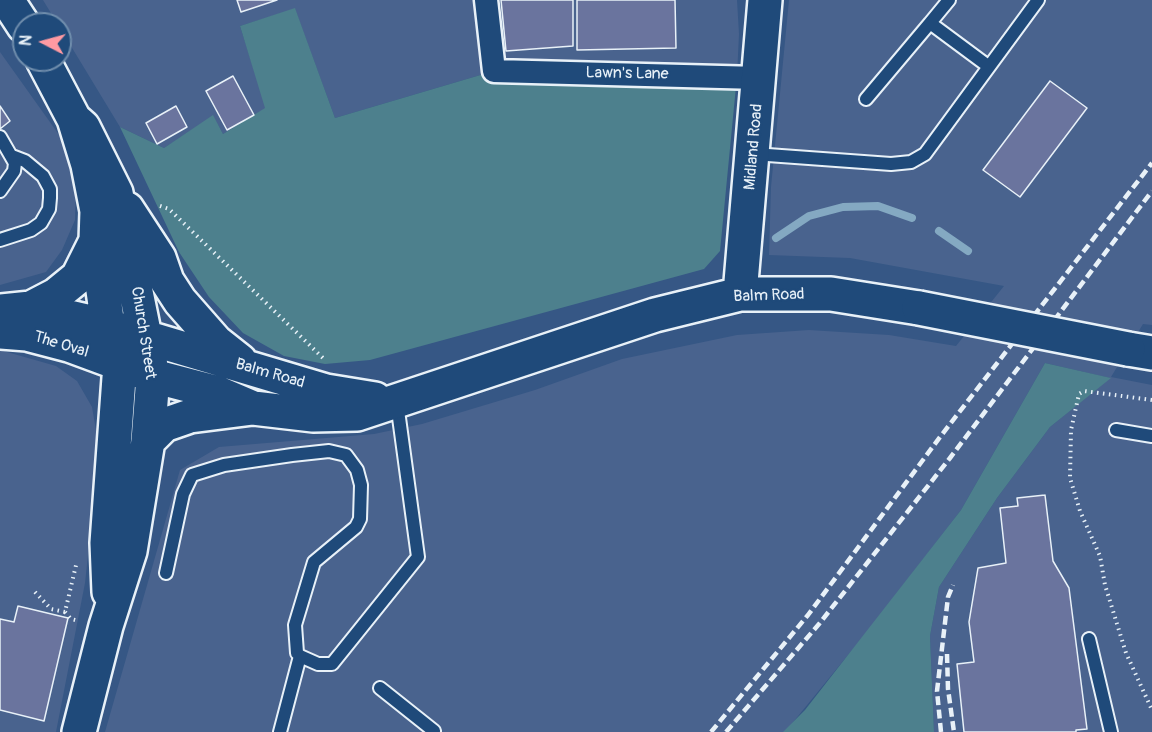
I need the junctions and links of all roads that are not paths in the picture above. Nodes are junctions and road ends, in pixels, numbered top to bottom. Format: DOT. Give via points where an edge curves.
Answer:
graph roads {
  1 [pos="486,0"];
  2 [pos="765,0"];
  3 [pos="949,0"];
  4 [pos="1038,0"];
  5 [pos="930,22"];
  6 [pos="988,66"];
  7 [pos="49,72"];
  8 [pos="759,78"];
  9 [pos="866,99"];
  10 [pos="74,119"];
  11 [pos="0,137"];
  12 [pos="753,154"];
  13 [pos="12,156"];
  14 [pos="0,191"];
  15 [pos="116,193"];
  16 [pos="0,240"];
  17 [pos="96,241"];
  18 [pos="740,294"];
  19 [pos="16,310"];
  20 [pos="108,326"];
  21 [pos="0,332"];
  22 [pos="145,337"];
  23 [pos="1140,351"];
  24 [pos="120,364"];
  25 [pos="251,369"];
  26 [pos="153,376"];
  27 [pos="397,403"];
  28 [pos="253,408"];
  29 [pos="1116,430"];
  30 [pos="1152,436"];
  31 [pos="148,441"];
  32 [pos="166,573"];
  33 [pos="106,626"];
  34 [pos="1089,639"];
  35 [pos="300,656"];
  36 [pos="380,688"];
  37 [pos="434,731"];
  38 [pos="80,732"];
  39 [pos="280,732"];
  40 [pos="1111,732"];
  1 -- 8 [label="street, Lawn's Lane" via="494,71"];
  2 -- 8 [label="street, Midland Road"];
  3 -- 5 [label="lane"];
  4 -- 6 [label="lane"];
  5 -- 6 [label="lane"];
  5 -- 9 [label="lane"];
  6 -- 12 [label="lane" via="925,154 911,162 891,164"];
  7 -- 10 [label="street, Church Street"];
  8 -- 12 [label="street, Midland Road"];
  10 -- 15 [label="street, Church Street" via="83,127"];
  10 -- 17 [label="street, Church Street" via="97,211"];
  11 -- 13 [label="lane"];
  12 -- 18 [label="street, Midland Road"];
  13 -- 14 [label="lane" via="14,171"];
  13 -- 16 [label="lane" via="43,176 50,189 49,209 41,223 31,230"];
  15 -- 22 [label="street, Church Street"];
  15 -- 25 [label="street" via="159,258 180,301 216,342"];
  17 -- 19 [label="street" via="78,277 56,295"];
  17 -- 20 [label="street, Church Street"];
  18 -- 23 [label="street, Balm Road, bridge" via="831,294"];
  18 -- 27 [label="street, Balm Road" via="633,322"];
  19 -- 20 [label="street, The Oval"];
  20 -- 22 [label="street, The Oval"];
  20 -- 24 [label="street, Church Street"];
  21 -- 24 [label="street, The Oval" via="27,334 69,345"];
  22 -- 25 [label="street, Balm Road"];
  22 -- 26 [label="street, Church Street"];
  24 -- 26 [label="street, The Oval"];
  24 -- 33 [label="street, Church Street" via="107,543"];
  25 -- 27 [label="street, Balm Road" via="326,391"];
  26 -- 28 [label="street, Balm Road" via="218,393"];
  26 -- 31 [label="street, Church Street"];
  27 -- 28 [label="street, Balm Road" via="357,414 313,415"];
  27 -- 35 [label="lane" via="418,557 332,664 318,664"];
  28 -- 31 [label="street" via="190,416 164,425"];
  29 -- 30 [label="lane"];
  31 -- 33 [label="street, Church Street" via="130,551"];
  32 -- 35 [label="lane" via="183,494 192,475 224,465 292,454 346,454 362,485 360,519 356,527 314,562 296,625"];
  33 -- 38 [label="street, Church Street"];
  34 -- 40 [label="lane"];
  35 -- 39 [label="lane"];
  36 -- 37 [label="lane"];
}
